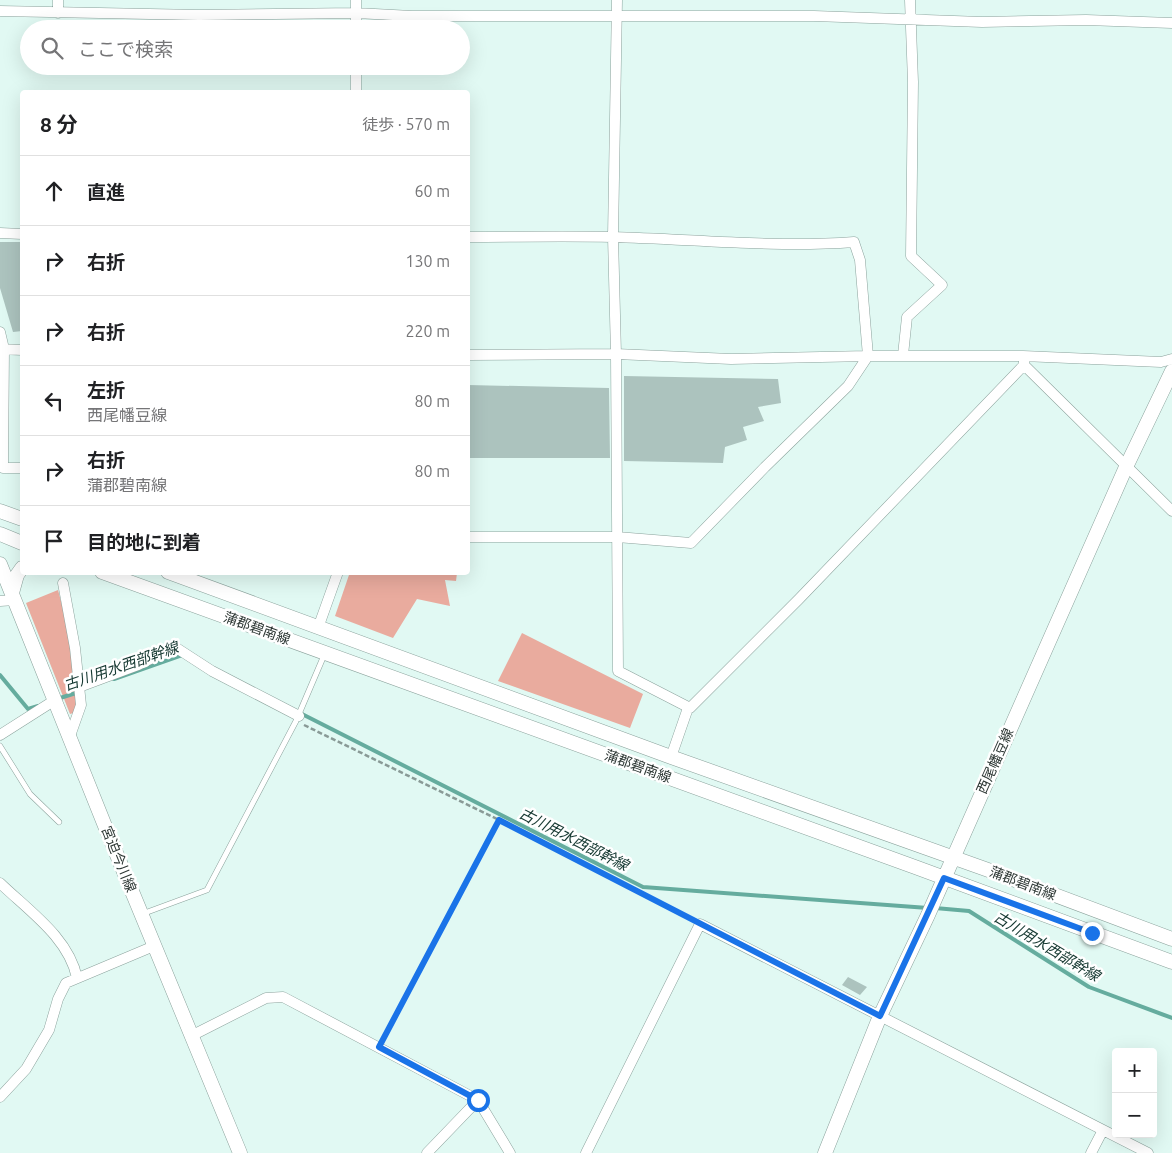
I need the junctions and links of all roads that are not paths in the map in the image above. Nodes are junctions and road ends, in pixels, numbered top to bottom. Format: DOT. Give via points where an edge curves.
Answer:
graph roads {
  1 [pos="58,0"];
  2 [pos="356,0"];
  3 [pos="617,0"];
  4 [pos="910,0"];
  5 [pos="0,11"];
  6 [pos="58,13"];
  7 [pos="356,13"];
  8 [pos="616,17"];
  9 [pos="910,18"];
  10 [pos="356,20"];
  11 [pos="1172,24"];
  12 [pos="356,75"];
  13 [pos="356,90"];
  14 [pos="0,233"];
  15 [pos="20,234"];
  16 [pos="470,237"];
  17 [pos="613,237"];
  18 [pos="0,332"];
  19 [pos="2,349"];
  20 [pos="20,350"];
  21 [pos="616,354"];
  22 [pos="470,355"];
  23 [pos="903,355"];
  24 [pos="868,356"];
  25 [pos="1172,359"];
  26 [pos="1024,360"];
  27 [pos="1172,371"];
  28 [pos="1126,467"];
  29 [pos="20,468"];
  30 [pos="0,511"];
  31 [pos="1172,511"];
  32 [pos="20,518"];
  33 [pos="0,534"];
  34 [pos="470,537"];
  35 [pos="617,537"];
  36 [pos="20,542"];
  37 [pos="0,564"];
  38 [pos="20,571"];
  39 [pos="110,575"];
  40 [pos="176,575"];
  41 [pos="337,575"];
  42 [pos="63,583"];
  43 [pos="14,597"];
  44 [pos="0,601"];
  45 [pos="318,628"];
  46 [pos="325,652"];
  47 [pos="79,687"];
  48 [pos="55,700"];
  49 [pos="688,708"];
  50 [pos="297,718"];
  51 [pos="0,735"];
  52 [pos="70,736"];
  53 [pos="0,746"];
  54 [pos="671,757"];
  55 [pos="59,822"];
  56 [pos="952,857"];
  57 [pos="0,883"];
  58 [pos="941,884"];
  59 [pos="141,914"];
  60 [pos="1172,939"];
  61 [pos="154,946"];
  62 [pos="1172,962"];
  63 [pos="77,978"];
  64 [pos="880,1016"];
  65 [pos="191,1036"];
  66 [pos="0,1097"];
  67 [pos="478,1100"];
  68 [pos="1103,1130"];
  69 [pos="240,1153"];
  70 [pos="427,1153"];
  71 [pos="510,1153"];
  72 [pos="586,1153"];
  73 [pos="825,1153"];
  74 [pos="1091,1153"];
  75 [pos="1148,1153"];
  1 -- 6 [label="street"];
  2 -- 7 [label="street"];
  3 -- 8 [label="street"];
  4 -- 9 [label="street"];
  5 -- 6 [label="street"];
  6 -- 7 [label="street"];
  7 -- 8 [label="street"];
  7 -- 10 [label="street"];
  8 -- 9 [label="street"];
  8 -- 17 [label="street"];
  9 -- 11 [label="street"];
  9 -- 23 [label="street" via="912,256 942,285 907,317"];
  12 -- 13 [label="street"];
  14 -- 15 [label="street"];
  16 -- 17 [label="street"];
  17 -- 21 [label="street"];
  17 -- 24 [label="street" via="691,242 854,242 860,260"];
  18 -- 19 [label="street"];
  19 -- 20 [label="street"];
  19 -- 29 [label="street" via="2,468"];
  21 -- 22 [label="street"];
  21 -- 24 [label="street" via="731,358"];
  21 -- 35 [label="street"];
  23 -- 24 [label="street"];
  23 -- 26 [label="street"];
  24 -- 35 [label="street" via="848,386 691,543"];
  25 -- 26 [label="street" via="1161,362"];
  26 -- 28 [label="street"];
  26 -- 49 [label="street" via="799,599"];
  27 -- 28 [label="main road, 西尾幡豆線"];
  28 -- 31 [label="street"];
  28 -- 56 [label="main road, 西尾幡豆線"];
  30 -- 32 [label="main road"];
  33 -- 36 [label="main road"];
  34 -- 35 [label="street"];
  35 -- 49 [label="street" via="618,671"];
  37 -- 43 [label="main road, 宮迫今川線"];
  38 -- 43 [label="main road"];
  39 -- 46 [label="main road, 蒲郡碧南線"];
  40 -- 45 [label="main road, 蒲郡碧南線"];
  41 -- 45 [label="street"];
  42 -- 47 [label="street"];
  43 -- 44 [label="street"];
  43 -- 48 [label="main road, 宮迫今川線"];
  45 -- 54 [label="main road, 蒲郡碧南線"];
  46 -- 50 [label="lane"];
  46 -- 58 [label="main road, 蒲郡碧南線"];
  47 -- 50 [label="street" via="175,647"];
  47 -- 52 [label="street" via="81,705"];
  48 -- 51 [label="street"];
  48 -- 52 [label="main road, 宮迫今川線"];
  49 -- 54 [label="street"];
  50 -- 59 [label="lane" via="207,890"];
  52 -- 59 [label="main road, 宮迫今川線"];
  53 -- 55 [label="lane" via="30,794"];
  54 -- 56 [label="main road, 蒲郡碧南線"];
  56 -- 58 [label="main road, 西尾幡豆線"];
  56 -- 60 [label="main road, 蒲郡碧南線"];
  57 -- 63 [label="street" via="62,942 74,961"];
  58 -- 62 [label="main road, 蒲郡碧南線"];
  58 -- 64 [label="main road, 西尾幡豆線"];
  59 -- 61 [label="main road, 宮迫今川線"];
  61 -- 63 [label="street"];
  61 -- 65 [label="main road, 宮迫今川線"];
  63 -- 66 [label="street" via="66,983 49,1030 26,1068"];
  64 -- 68 [label="street"];
  64 -- 72 [label="street" via="700,924"];
  64 -- 73 [label="main road, 西尾幡豆線"];
  65 -- 67 [label="street" via="266,998 283,997"];
  65 -- 69 [label="main road, 宮迫今川線"];
  67 -- 70 [label="street"];
  67 -- 71 [label="street"];
  68 -- 74 [label="street"];
  68 -- 75 [label="street"];
}
